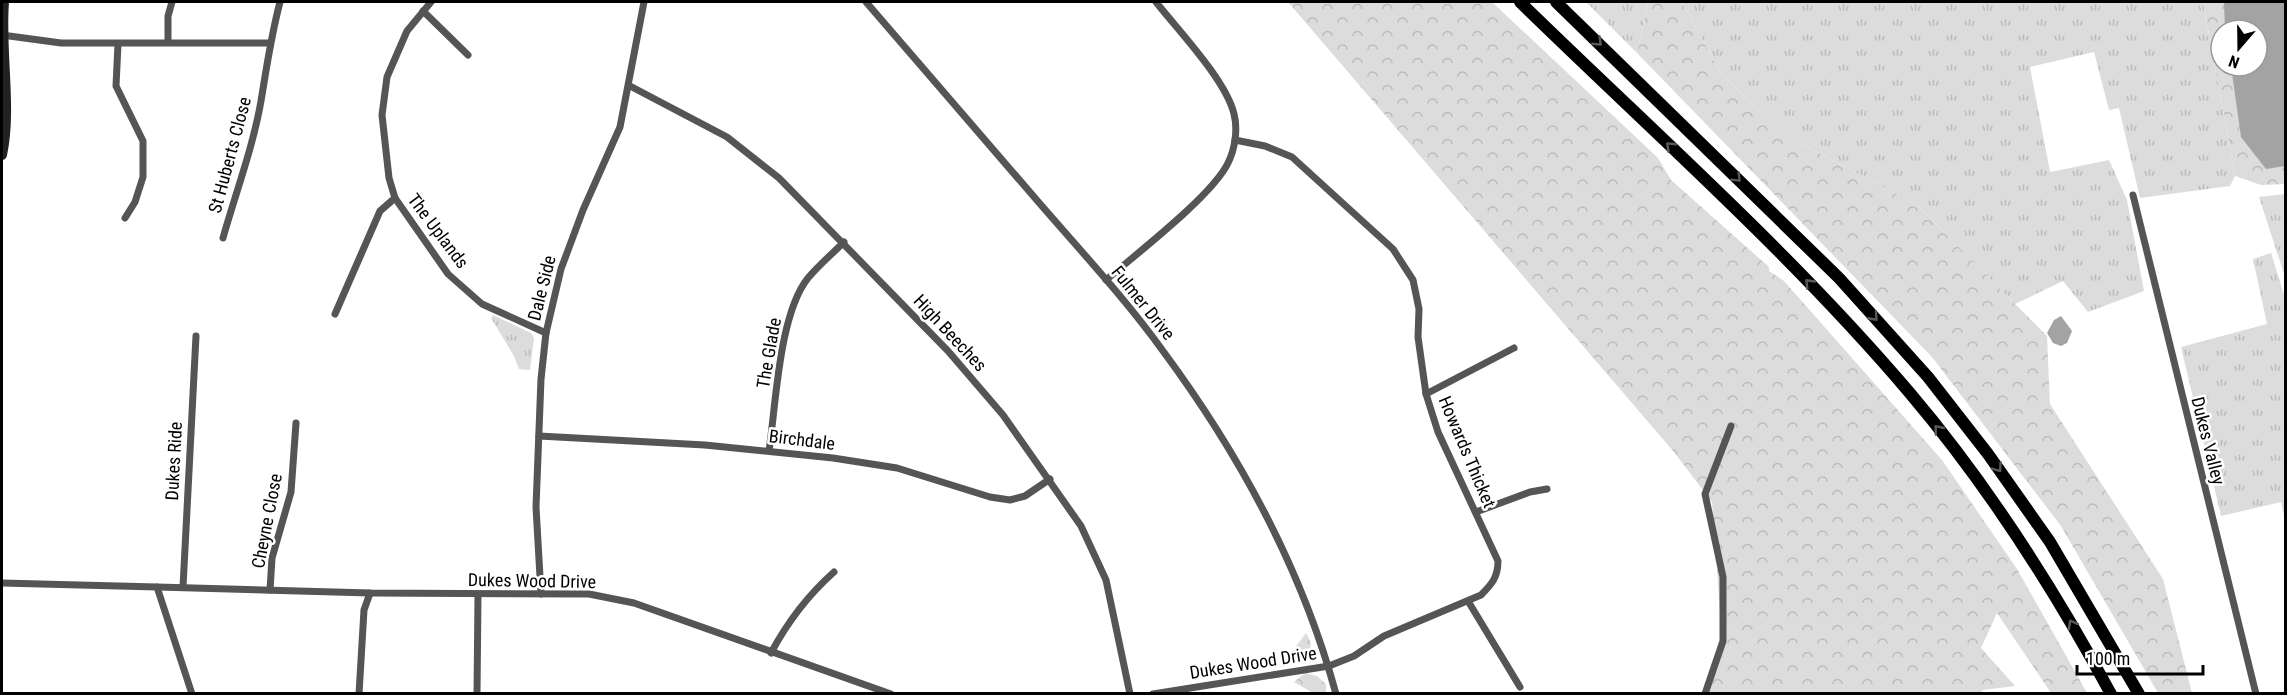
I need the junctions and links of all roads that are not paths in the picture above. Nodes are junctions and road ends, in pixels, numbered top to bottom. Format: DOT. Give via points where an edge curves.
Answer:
graph roads {
  1 [pos="4,2"];
  2 [pos="172,2"];
  3 [pos="280,2"];
  4 [pos="431,2"];
  5 [pos="644,2"];
  6 [pos="866,2"];
  7 [pos="1156,2"];
  8 [pos="1520,2"];
  9 [pos="1556,2"];
  10 [pos="423,11"];
  11 [pos="2,35"];
  12 [pos="168,42"];
  13 [pos="269,43"];
  14 [pos="118,44"];
  15 [pos="468,55"];
  16 [pos="630,86"];
  17 [pos="1235,140"];
  18 [pos="2,155"];
  19 [pos="2133,195"];
  20 [pos="395,198"];
  21 [pos="125,218"];
  22 [pos="223,238"];
  23 [pos="844,242"];
  24 [pos="1106,280"];
  25 [pos="335,314"];
  26 [pos="546,333"];
  27 [pos="196,336"];
  28 [pos="1514,348"];
  29 [pos="1426,394"];
  30 [pos="296,423"];
  31 [pos="1731,426"];
  32 [pos="539,436"];
  33 [pos="770,451"];
  34 [pos="1050,479"];
  35 [pos="1547,489"];
  36 [pos="1476,512"];
  37 [pos="834,572"];
  38 [pos="2,583"];
  39 [pos="157,587"];
  40 [pos="183,587"];
  41 [pos="270,590"];
  42 [pos="370,593"];
  43 [pos="541,594"];
  44 [pos="478,595"];
  45 [pos="1468,601"];
  46 [pos="771,653"];
  47 [pos="1329,666"];
  48 [pos="1520,687"];
  49 [pos="192,693"];
  50 [pos="359,693"];
  51 [pos="477,693"];
  52 [pos="891,693"];
  53 [pos="1131,693"];
  54 [pos="1153,693"];
  55 [pos="1336,693"];
  56 [pos="1705,693"];
  57 [pos="2111,693"];
  58 [pos="2139,693"];
  59 [pos="2256,693"];
  1 -- 11 [label="street"];
  2 -- 12 [label="street"];
  3 -- 13 [label="street, St Huberts Close"];
  4 -- 10 [label="street, The Uplands"];
  5 -- 16 [label="street, Dale Side"];
  6 -- 24 [label="street, Fulmer Drive"];
  7 -- 17 [label="street" via="1222,86 1234,114"];
  57 -- 8 [label="highway, one-way" via="2019,538 1910,393 1846,320 1749,221"];
  9 -- 58 [label="highway, one-way" via="1839,278 1928,377 2050,542"];
  10 -- 15 [label="street"];
  10 -- 20 [label="street, The Uplands" via="407,31 387,77 382,115"];
  11 -- 14 [label="street" via="62,43"];
  11 -- 18 [label="street"];
  12 -- 13 [label="street"];
  12 -- 14 [label="street"];
  13 -- 22 [label="street, St Huberts Close" via="250,152"];
  14 -- 21 [label="street" via="116,86 143,141 143,177"];
  16 -- 23 [label="street, High Beeches" via="727,137 779,177"];
  16 -- 26 [label="street, Dale Side" via="620,127 561,269"];
  17 -- 24 [label="street" via="1228,163 1214,184"];
  17 -- 29 [label="street, Howards Thicket" via="1292,157 1394,249 1413,280"];
  19 -- 59 [label="street, Dukes Valley"];
  20 -- 25 [label="street" via="380,211"];
  20 -- 26 [label="street, The Uplands" via="448,274 482,304"];
  23 -- 33 [label="street, The Glade" via="807,279 787,324"];
  23 -- 34 [label="street, High Beeches" via="948,351 1003,415"];
  24 -- 47 [label="street, Fulmer Drive" via="1163,350 1204,410 1279,537"];
  26 -- 32 [label="street, Dale Side"];
  27 -- 40 [label="street, Dukes Ride"];
  28 -- 29 [label="street"];
  29 -- 36 [label="street, Howards Thicket" via="1438,432"];
  30 -- 41 [label="street, Cheyne Close" via="291,492 272,558"];
  31 -- 56 [label="street" via="1705,494 1723,578 1723,641"];
  32 -- 33 [label="street, Birchdale"];
  32 -- 43 [label="street, Dale Side" via="536,507"];
  33 -- 34 [label="street, Birchdale" via="897,468 1010,500 1025,496"];
  34 -- 53 [label="street, High Beeches" via="1081,526 1106,580"];
  35 -- 36 [label="street"];
  36 -- 45 [label="street, Howards Thicket" via="1498,561 1498,573 1492,584"];
  37 -- 46 [label="street" via="807,597"];
  38 -- 39 [label="street, Dukes Wood Drive"];
  39 -- 40 [label="street, Dukes Wood Drive"];
  39 -- 49 [label="street"];
  40 -- 41 [label="street, Dukes Wood Drive"];
  41 -- 42 [label="street, Dukes Wood Drive"];
  42 -- 44 [label="street, Dukes Wood Drive"];
  42 -- 50 [label="street" via="364,610"];
  43 -- 44 [label="street, Dukes Wood Drive"];
  43 -- 46 [label="street, Dukes Wood Drive" via="589,594 634,603"];
  44 -- 51 [label="street"];
  45 -- 47 [label="street, Howards Thicket" via="1384,636 1354,656"];
  45 -- 48 [label="street"];
  46 -- 52 [label="street, Dukes Wood Drive"];
  47 -- 54 [label="street, Dukes Wood Drive"];
  47 -- 55 [label="street, Dukes Wood Drive"];
}
